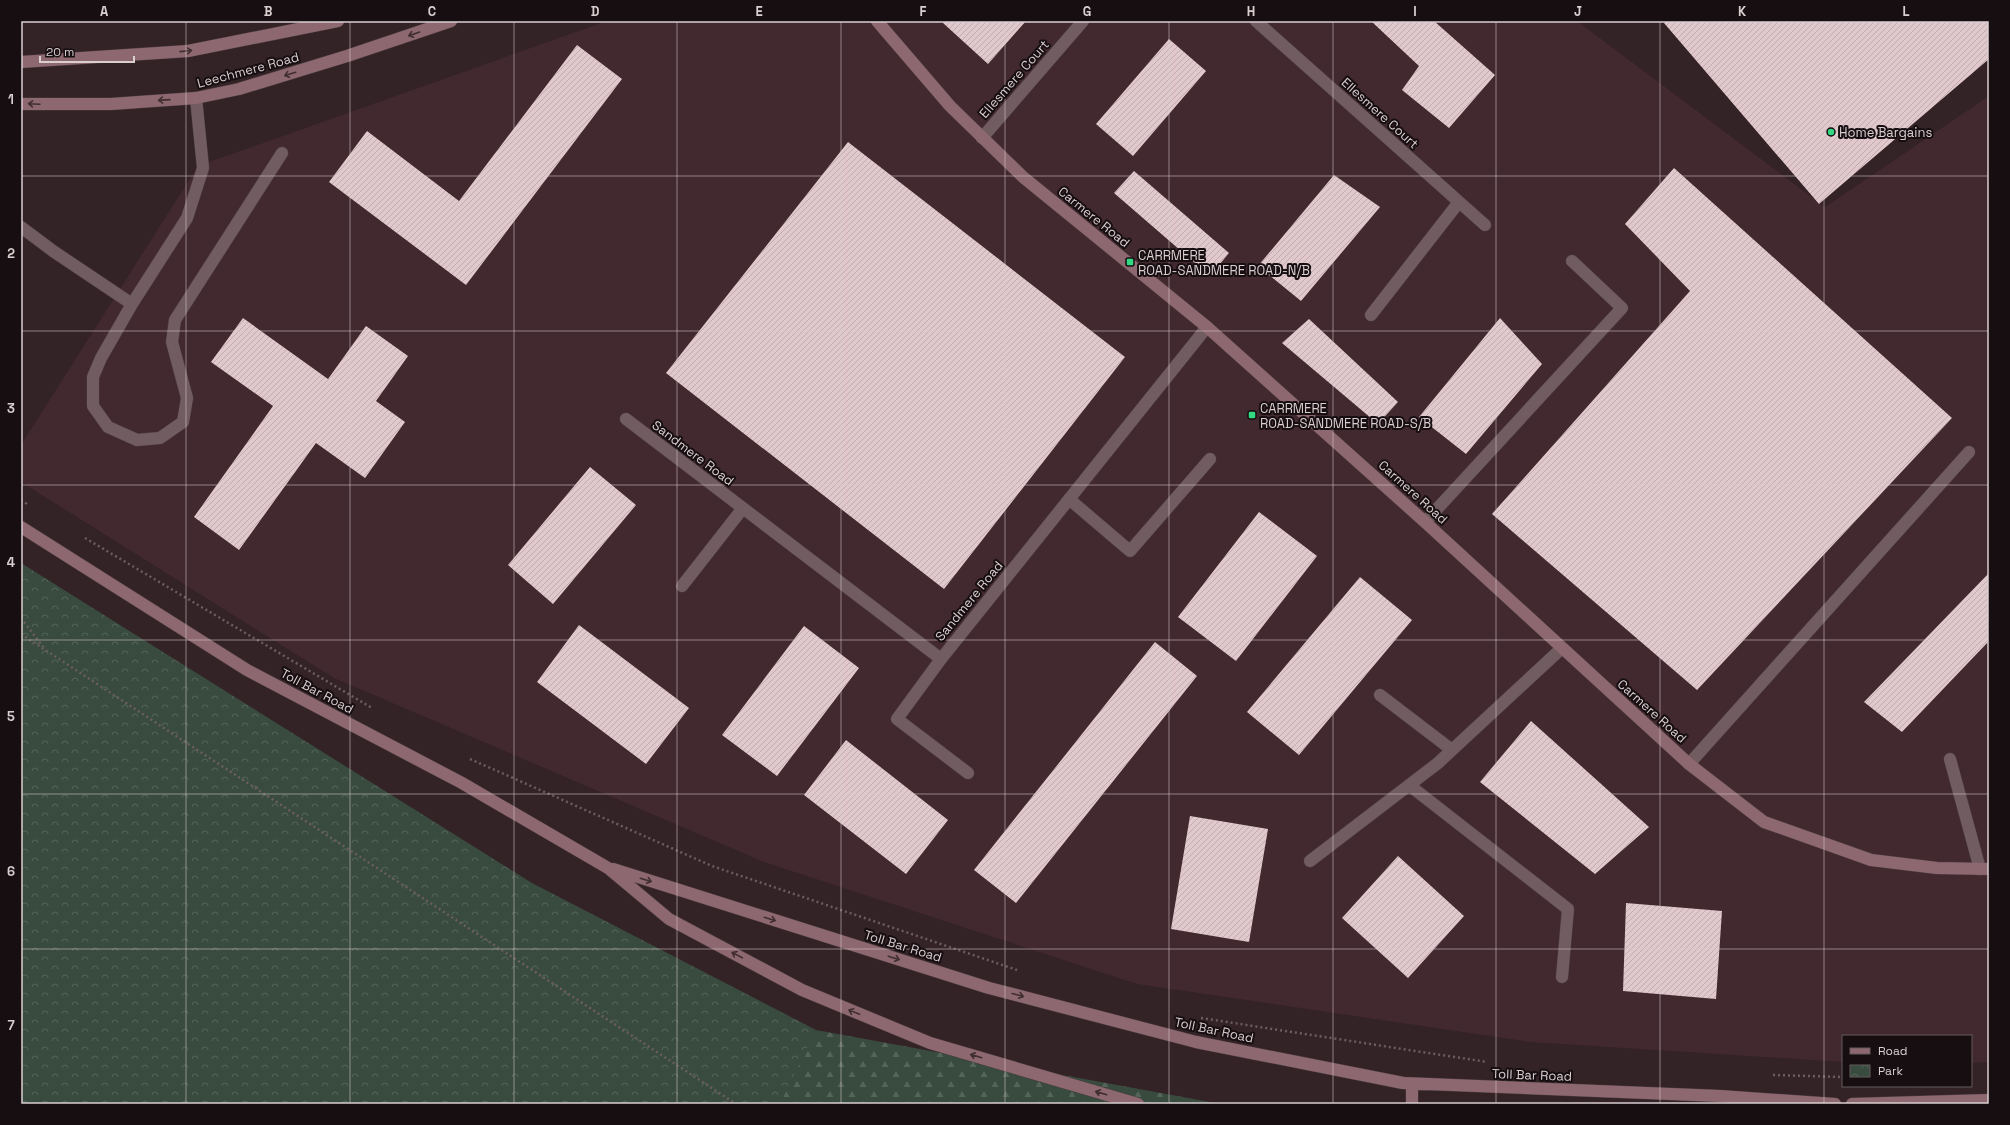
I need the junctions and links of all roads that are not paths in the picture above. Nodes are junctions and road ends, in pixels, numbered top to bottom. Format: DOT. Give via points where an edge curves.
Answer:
graph roads {
  1 [pos="338,21"];
  2 [pos="451,21"];
  3 [pos="877,21"];
  4 [pos="1083,21"];
  5 [pos="1256,21"];
  6 [pos="21,62"];
  7 [pos="196,98"];
  8 [pos="21,104"];
  9 [pos="982,138"];
  10 [pos="282,153"];
  11 [pos="1459,202"];
  12 [pos="1485,225"];
  13 [pos="21,227"];
  14 [pos="1572,261"];
  15 [pos="132,304"];
  16 [pos="1371,315"];
  17 [pos="1207,327"];
  18 [pos="626,419"];
  19 [pos="1969,452"];
  20 [pos="1210,459"];
  21 [pos="1069,499"];
  22 [pos="743,508"];
  23 [pos="1426,522"];
  24 [pos="21,527"];
  25 [pos="682,586"];
  26 [pos="1562,648"];
  27 [pos="941,658"];
  28 [pos="1380,695"];
  29 [pos="1452,750"];
  30 [pos="1950,759"];
  31 [pos="1689,764"];
  32 [pos="968,773"];
  33 [pos="1409,785"];
  34 [pos="1310,861"];
  35 [pos="608,868"];
  36 [pos="1984,869"];
  37 [pos="1562,977"];
  38 [pos="1412,1084"];
  39 [pos="1989,1100"];
  40 [pos="1138,1104"];
  41 [pos="1412,1104"];
  42 [pos="1835,1104"];
  43 [pos="1852,1104"];
  6 -- 1 [label="main road, Leechmere Road, one-way" via="188,51"];
  2 -- 7 [label="main road, Leechmere Road, one-way" via="260,83"];
  3 -- 9 [label="main road, Carmere Road" via="950,106"];
  4 -- 9 [label="lane, Ellesmere Court"];
  5 -- 11 [label="lane, Ellesmere Court"];
  7 -- 8 [label="main road, Leechmere Road, one-way" via="111,104"];
  7 -- 15 [label="lane" via="203,168 187,218"];
  9 -- 17 [label="main road, Carmere Road" via="1023,177"];
  10 -- 15 [label="lane" via="175,320 172,342 187,398 183,422 160,438 137,440 108,427 92,406 93,377"];
  11 -- 12 [label="lane, Ellesmere Court"];
  11 -- 16 [label="lane"];
  13 -- 15 [label="lane"];
  14 -- 23 [label="lane" via="1622,308"];
  17 -- 21 [label="lane, Sandmere Road"];
  17 -- 23 [label="main road, Carmere Road"];
  18 -- 22 [label="lane, Sandmere Road"];
  19 -- 31 [label="lane"];
  20 -- 21 [label="lane" via="1130,551"];
  21 -- 27 [label="lane, Sandmere Road"];
  22 -- 25 [label="lane"];
  22 -- 27 [label="lane, Sandmere Road"];
  23 -- 26 [label="main road, Carmere Road"];
  24 -- 35 [label="main road, Toll Bar Road" via="247,670 462,784"];
  26 -- 29 [label="lane"];
  26 -- 31 [label="main road, Carmere Road"];
  27 -- 32 [label="lane" via="897,720"];
  28 -- 29 [label="lane"];
  29 -- 33 [label="lane"];
  30 -- 36 [label="lane"];
  31 -- 36 [label="main road, Carmere Road" via="1764,822 1871,860 1937,868"];
  33 -- 34 [label="lane"];
  33 -- 37 [label="lane" via="1568,909"];
  35 -- 38 [label="main road, Toll Bar Road, one-way" via="989,988 1196,1042"];
  40 -- 35 [label="main road, Toll Bar Road, one-way" via="930,1043 802,990 669,919"];
  38 -- 41 [label="main road"];
  38 -- 42 [label="main road, Toll Bar Road" via="1720,1096"];
  39 -- 43 [label="main road"];
}
